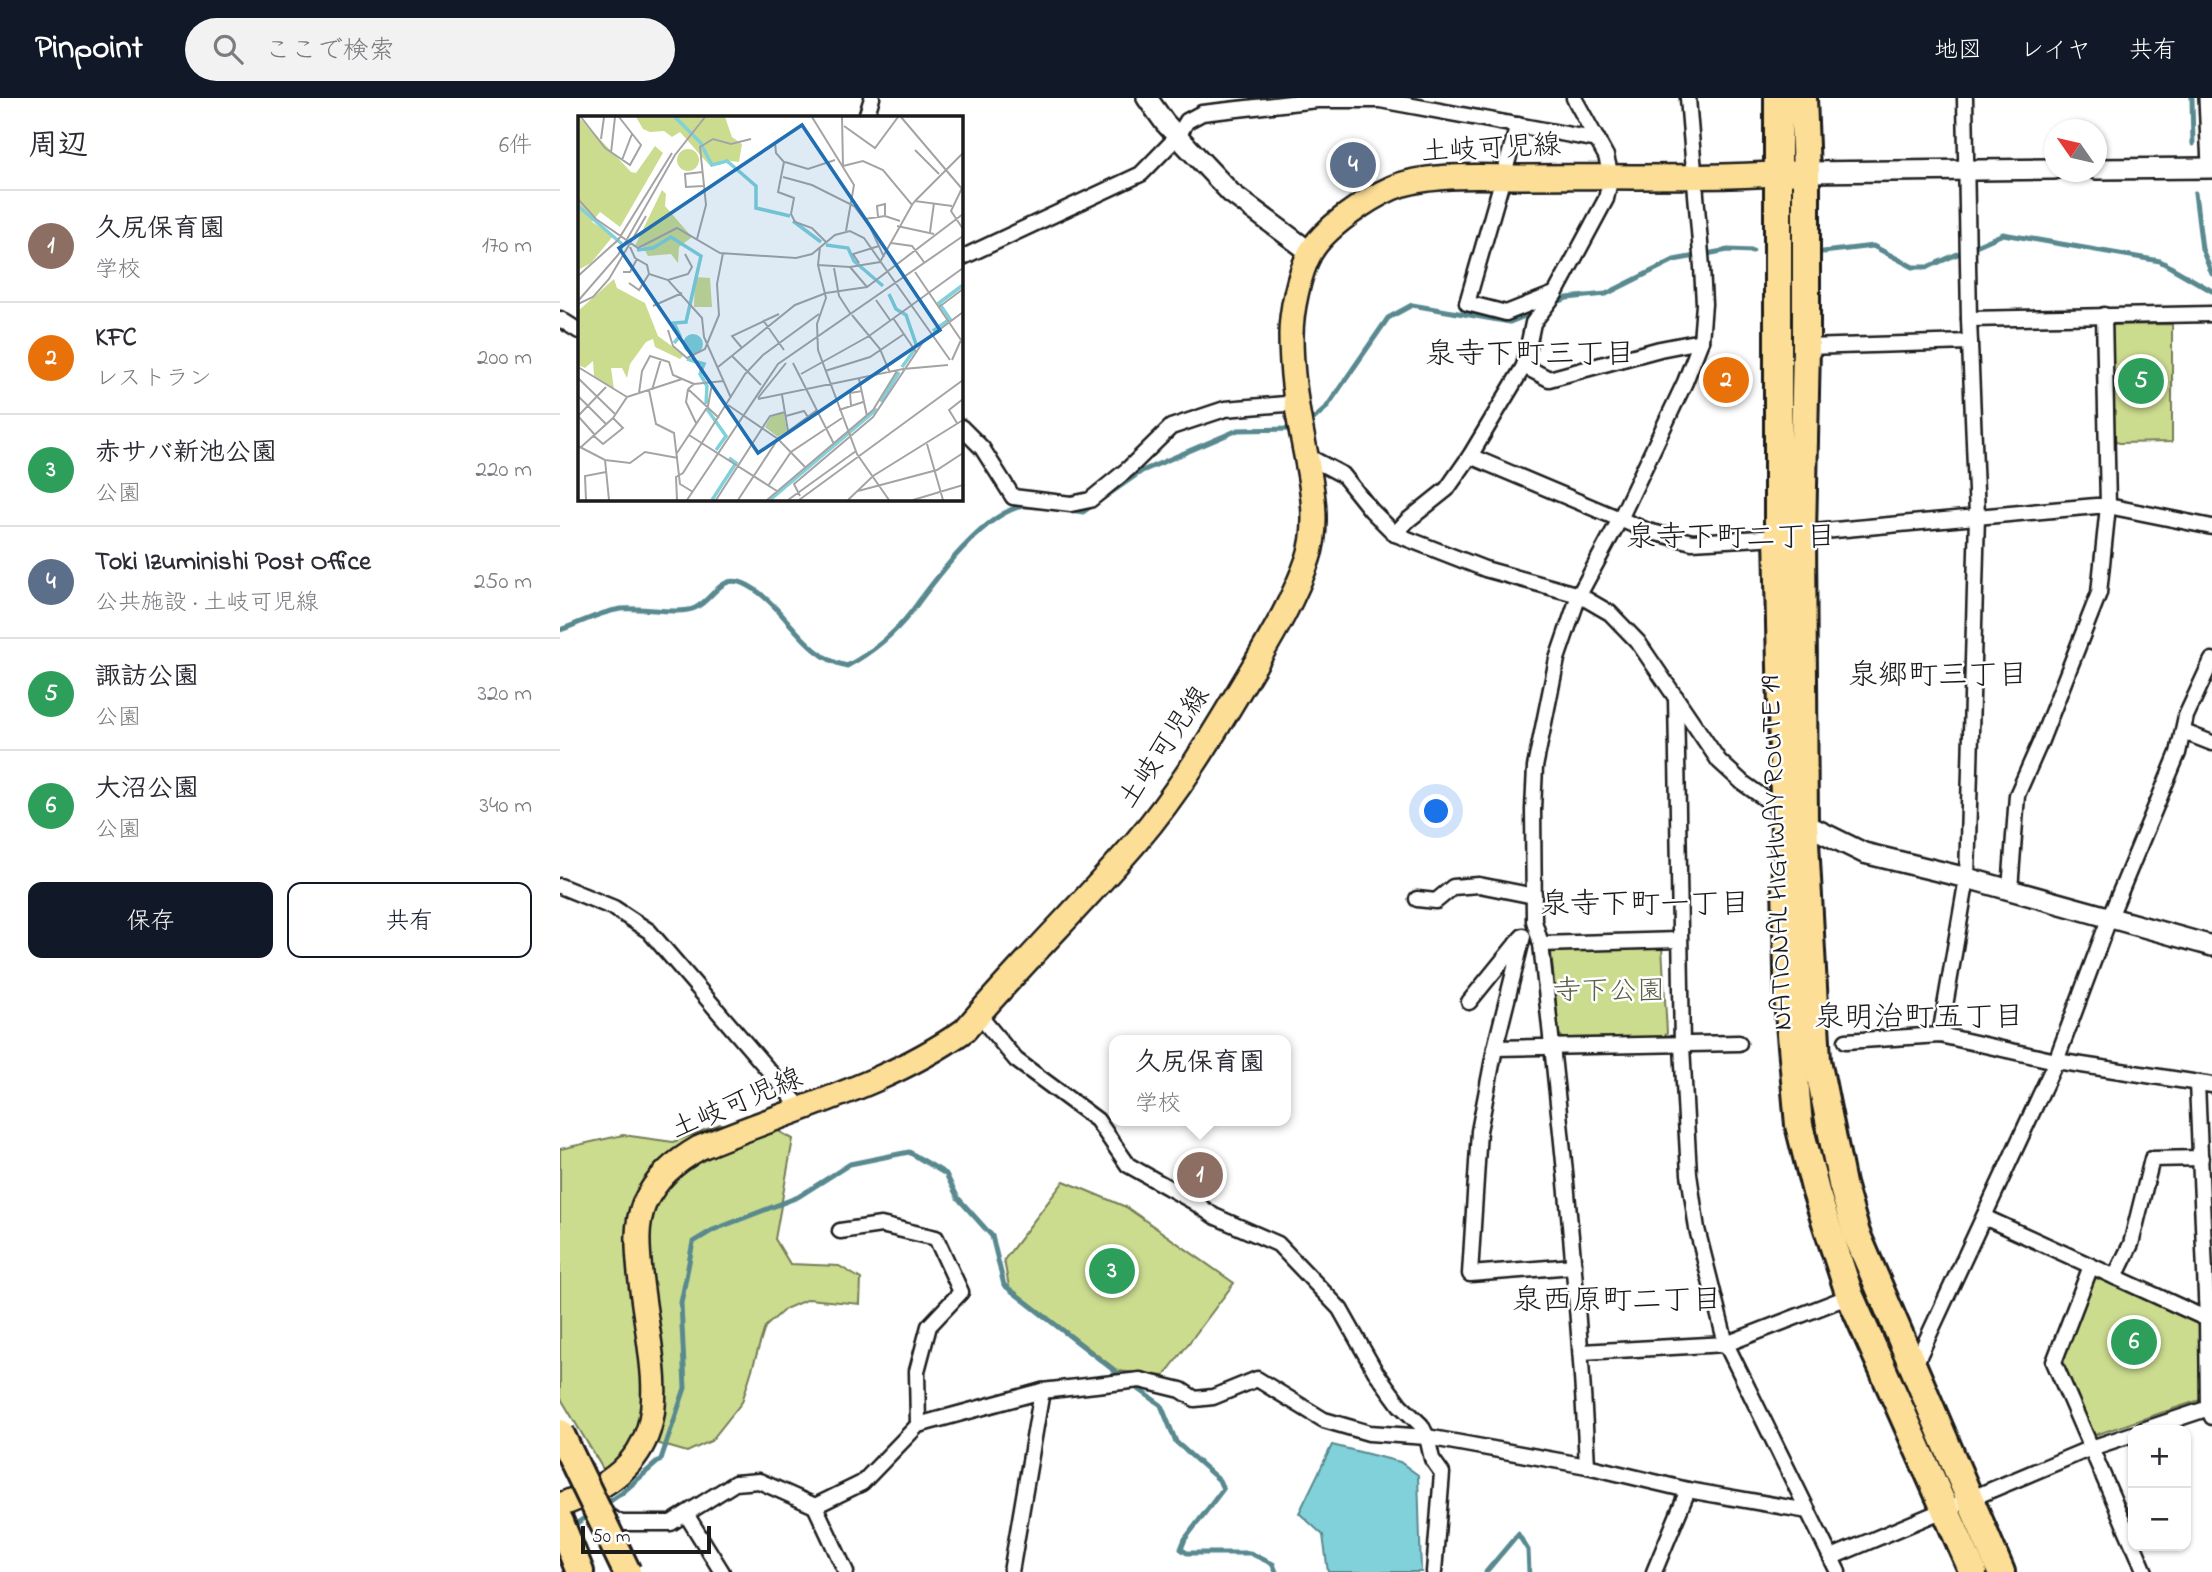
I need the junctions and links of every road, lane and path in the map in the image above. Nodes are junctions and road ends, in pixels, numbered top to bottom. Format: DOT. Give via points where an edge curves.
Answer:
graph roads {
  1 [pos="872,98"];
  2 [pos="1147,98"];
  3 [pos="1574,98"];
  4 [pos="1688,98"];
  5 [pos="1778,98"];
  6 [pos="1803,98"];
  7 [pos="1965,98"];
  8 [pos="2209,98"];
  9 [pos="1317,99"];
  10 [pos="866,116"];
  11 [pos="1518,125"];
  12 [pos="1178,136"];
  13 [pos="1598,141"];
  14 [pos="2212,167"];
  15 [pos="1967,169"];
  16 [pos="2044,169"];
  17 [pos="2107,169"];
  18 [pos="1793,173"];
  19 [pos="1611,176"];
  20 [pos="1502,177"];
  21 [pos="1694,178"];
  22 [pos="1310,252"];
  23 [pos="962,258"];
  24 [pos="1555,294"];
  25 [pos="2212,314"];
  26 [pos="2104,315"];
  27 [pos="560,319"];
  28 [pos="1969,319"];
  29 [pos="578,330"];
  30 [pos="1700,341"];
  31 [pos="1970,342"];
  32 [pos="1806,347"];
  33 [pos="1524,366"];
  34 [pos="1298,407"];
  35 [pos="962,428"];
  36 [pos="1305,449"];
  37 [pos="1470,456"];
  38 [pos="2108,506"];
  39 [pos="1977,516"];
  40 [pos="1620,519"];
  41 [pos="2212,527"];
  42 [pos="1395,534"];
  43 [pos="1790,535"];
  44 [pos="1579,595"];
  45 [pos="2212,660"];
  46 [pos="1676,697"];
  47 [pos="2184,732"];
  48 [pos="2212,743"];
  49 [pos="1794,818"];
  50 [pos="1966,878"];
  51 [pos="560,886"];
  52 [pos="2010,890"];
  53 [pos="1534,896"];
  54 [pos="1417,899"];
  55 [pos="2109,919"];
  56 [pos="1534,921"];
  57 [pos="1523,936"];
  58 [pos="1679,940"];
  59 [pos="1541,944"];
  60 [pos="2212,946"];
  61 [pos="1469,1002"];
  62 [pos="978,1014"];
  63 [pos="1940,1035"];
  64 [pos="1846,1041"];
  65 [pos="1739,1044"];
  66 [pos="1682,1046"];
  67 [pos="1495,1048"];
  68 [pos="1552,1048"];
  69 [pos="2056,1061"];
  70 [pos="2197,1083"];
  71 [pos="2212,1085"];
  72 [pos="801,1108"];
  73 [pos="2201,1158"];
  74 [pos="1984,1217"];
  75 [pos="840,1231"];
  76 [pos="1574,1266"];
  77 [pos="2091,1266"];
  78 [pos="2115,1277"];
  79 [pos="1850,1296"];
  80 [pos="2207,1319"];
  81 [pos="1726,1344"];
  82 [pos="1582,1352"];
  83 [pos="1913,1369"];
  84 [pos="1042,1391"];
  85 [pos="2211,1411"];
  86 [pos="918,1425"];
  87 [pos="2161,1425"];
  88 [pos="560,1433"];
  89 [pos="2128,1436"];
  90 [pos="1427,1437"];
  91 [pos="2091,1448"];
  92 [pos="1587,1466"];
  93 [pos="1688,1490"];
  94 [pos="1971,1498"];
  95 [pos="568,1502"];
  96 [pos="815,1506"];
  97 [pos="1946,1510"];
  98 [pos="1808,1511"];
  99 [pos="686,1514"];
  100 [pos="560,1522"];
  101 [pos="2128,1531"];
  102 [pos="2136,1551"];
  103 [pos="1832,1557"];
  104 [pos="1657,1571"];
  105 [pos="580,1572"];
  106 [pos="627,1572"];
  107 [pos="722,1572"];
  108 [pos="846,1572"];
  109 [pos="1011,1572"];
  110 [pos="1434,1572"];
  111 [pos="1838,1572"];
  112 [pos="1972,1572"];
  113 [pos="2001,1572"];
  114 [pos="2145,1572"];
  1 -- 10 [label="street"];
  2 -- 12 [label="street"];
  3 -- 13 [label="street"];
  4 -- 21 [label="street"];
  5 -- 18 [label="highway, NATIONAL HIGHWAY ROUTE 19"];
  6 -- 18 [label="highway, NATIONAL HIGHWAY ROUTE 19"];
  7 -- 15 [label="street"];
  8 -- 14 [label="street"];
  9 -- 11 [label="street" via="1380,100"];
  9 -- 12 [label="street" via="1202,113 1187,121"];
  11 -- 13 [label="street"];
  11 -- 20 [label="street"];
  12 -- 22 [label="street" via="1231,193"];
  12 -- 23 [label="street" via="1141,174"];
  13 -- 19 [label="street"];
  14 -- 17 [label="street"];
  15 -- 16 [label="street"];
  15 -- 18 [label="street"];
  15 -- 28 [label="street"];
  18 -- 21 [label="main road, 土岐可児線"];
  18 -- 32 [label="highway, NATIONAL HIGHWAY ROUTE 19"];
  18 -- 43 [label="highway, NATIONAL HIGHWAY ROUTE 19"];
  19 -- 20 [label="main road, 土岐可児線"];
  19 -- 21 [label="main road, 土岐可児線"];
  19 -- 24 [label="street" via="1606,199"];
  20 -- 22 [label="main road, 土岐可児線" via="1431,180 1393,188 1349,215"];
  20 -- 24 [label="street" via="1467,303 1506,313"];
  21 -- 30 [label="street" via="1704,304"];
  22 -- 34 [label="main road, 土岐可児線" via="1290,330"];
  24 -- 33 [label="street" via="1533,323"];
  25 -- 26 [label="street"];
  26 -- 28 [label="street"];
  26 -- 38 [label="street"];
  27 -- 29 [label="street"];
  28 -- 31 [label="street"];
  30 -- 33 [label="street" via="1549,379"];
  30 -- 40 [label="street"];
  31 -- 32 [label="street"];
  31 -- 39 [label="street"];
  32 -- 43 [label="highway, NATIONAL HIGHWAY ROUTE 19"];
  33 -- 37 [label="street"];
  34 -- 35 [label="street" via="1225,409 1171,427 1090,500 1071,503 1013,497 982,449"];
  34 -- 36 [label="main road, 土岐可児線"];
  36 -- 42 [label="street" via="1343,475"];
  36 -- 62 [label="main road, 土岐可児線" via="1314,526 1310,555 1276,630 1223,719 1146,829"];
  37 -- 40 [label="street"];
  37 -- 42 [label="street" via="1447,489"];
  38 -- 39 [label="street"];
  38 -- 41 [label="street"];
  38 -- 52 [label="street" via="2099,593 2017,795"];
  39 -- 43 [label="street"];
  39 -- 50 [label="street"];
  40 -- 43 [label="street" via="1692,542"];
  40 -- 44 [label="street"];
  42 -- 44 [label="street" via="1485,569"];
  43 -- 49 [label="highway, NATIONAL HIGHWAY ROUTE 19"];
  44 -- 46 [label="street" via="1611,613 1638,642"];
  44 -- 53 [label="street" via="1557,659 1535,767"];
  45 -- 47 [label="street" via="2186,716"];
  46 -- 49 [label="street" via="1719,761 1742,783"];
  46 -- 58 [label="street"];
  47 -- 48 [label="street"];
  47 -- 55 [label="street"];
  49 -- 50 [label="street" via="1864,853"];
  49 -- 79 [label="highway, NATIONAL HIGHWAY ROUTE 19" via="1792,1058 1799,1125"];
  49 -- 83 [label="highway, NATIONAL HIGHWAY ROUTE 19" via="1826,1111 1856,1233"];
  50 -- 52 [label="street"];
  50 -- 63 [label="street"];
  51 -- 72 [label="street" via="614,908 649,931"];
  52 -- 55 [label="street"];
  53 -- 54 [label="street" via="1479,885 1453,887 1436,901"];
  53 -- 56 [label="street"];
  55 -- 60 [label="street"];
  55 -- 69 [label="street"];
  56 -- 57 [label="street"];
  56 -- 59 [label="street"];
  57 -- 61 [label="street"];
  57 -- 67 [label="street"];
  58 -- 59 [label="street"];
  58 -- 66 [label="street"];
  59 -- 68 [label="street"];
  62 -- 72 [label="main road, 土岐可児線" via="965,1030 903,1068"];
  62 -- 90 [label="street" via="1016,1060 1097,1120 1128,1165 1214,1216 1278,1244 1340,1309 1375,1371"];
  63 -- 64 [label="street"];
  63 -- 69 [label="street"];
  65 -- 66 [label="street"];
  66 -- 68 [label="street"];
  66 -- 81 [label="street" via="1697,1229"];
  67 -- 68 [label="street"];
  67 -- 76 [label="street" via="1479,1131 1471,1274"];
  68 -- 76 [label="street"];
  69 -- 70 [label="street"];
  69 -- 74 [label="street"];
  70 -- 71 [label="street"];
  70 -- 73 [label="street"];
  72 -- 95 [label="main road, 土岐可児線" via="699,1147 678,1160 652,1189 639,1223 638,1251 653,1366 653,1417 629,1464 611,1480"];
  73 -- 78 [label="street" via="2152,1160 2131,1244"];
  73 -- 80 [label="street"];
  74 -- 77 [label="street"];
  74 -- 83 [label="street"];
  75 -- 86 [label="street" via="881,1225 936,1238 961,1292 929,1326 917,1371"];
  76 -- 82 [label="street"];
  77 -- 78 [label="street"];
  77 -- 91 [label="street" via="2054,1362"];
  78 -- 80 [label="street"];
  79 -- 81 [label="street"];
  79 -- 97 [label="highway, NATIONAL HIGHWAY ROUTE 19"];
  80 -- 85 [label="street"];
  81 -- 82 [label="street"];
  81 -- 98 [label="street"];
  82 -- 92 [label="street"];
  83 -- 94 [label="highway, NATIONAL HIGHWAY ROUTE 19"];
  84 -- 86 [label="street"];
  84 -- 90 [label="street" via="1140,1380 1181,1390 1195,1399 1213,1397 1257,1379 1343,1427"];
  84 -- 109 [label="street"];
  85 -- 87 [label="street"];
  86 -- 96 [label="street" via="862,1483"];
  88 -- 106 [label="highway, bridge"];
  89 -- 91 [label="street"];
  90 -- 92 [label="street"];
  90 -- 110 [label="street" via="1442,1473"];
  91 -- 94 [label="street"];
  91 -- 101 [label="street"];
  92 -- 93 [label="street"];
  93 -- 98 [label="street"];
  93 -- 104 [label="street"];
  94 -- 97 [label="street"];
  94 -- 113 [label="highway, NATIONAL HIGHWAY ROUTE 19"];
  95 -- 99 [label="street" via="621,1522 671,1523"];
  96 -- 99 [label="street" via="759,1481 735,1483"];
  96 -- 108 [label="street"];
  97 -- 103 [label="street"];
  97 -- 112 [label="highway, NATIONAL HIGHWAY ROUTE 19"];
  98 -- 103 [label="street"];
  99 -- 107 [label="street"];
  100 -- 105 [label="highway"];
  102 -- 114 [label="street"];
  103 -- 111 [label="street"];
}
